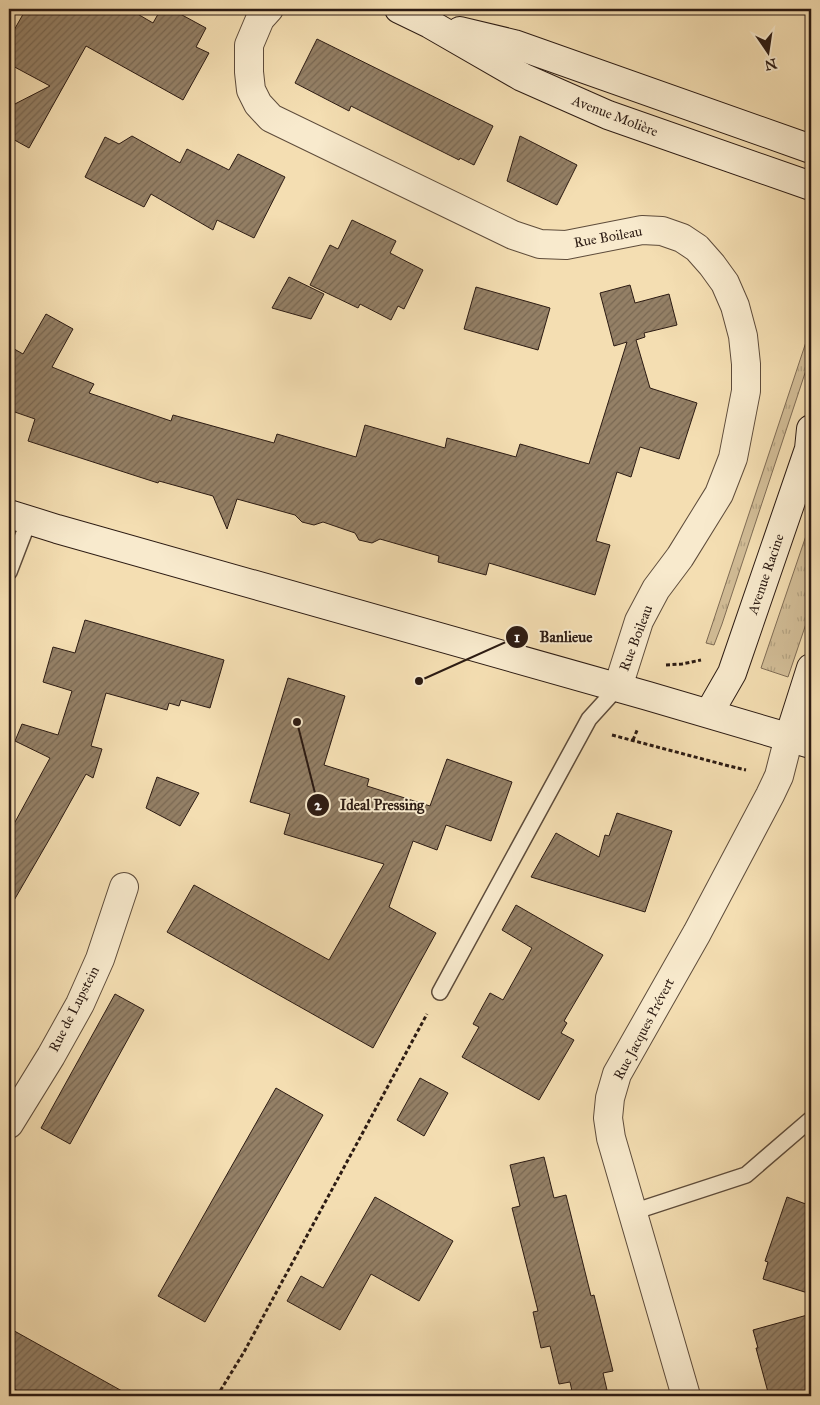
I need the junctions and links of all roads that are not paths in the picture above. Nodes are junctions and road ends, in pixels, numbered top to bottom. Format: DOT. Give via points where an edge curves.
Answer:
graph roads {
  1 [pos="269,9"];
  2 [pos="399,9"];
  3 [pos="430,24"];
  4 [pos="811,149"];
  5 [pos="811,186"];
  6 [pos="811,429"];
  7 [pos="19,517"];
  8 [pos="9,572"];
  9 [pos="811,668"];
  10 [pos="618,687"];
  11 [pos="709,713"];
  12 [pos="800,740"];
  13 [pos="124,887"];
  14 [pos="440,992"];
  15 [pos="811,1119"];
  16 [pos="9,1124"];
  17 [pos="633,1212"];
  18 [pos="686,1396"];
  1 -- 10 [label="street, Rue Boileau" via="260,19 249,45 248,72 251,90 258,104 271,118 513,235 540,244 566,245 642,230 662,231 697,248 726,283 744,336 746,364 746,391 733,458 719,494 656,589 639,621"];
  2 -- 3 [label="street, Avenue Molière"];
  3 -- 4 [label="street, Avenue Molière" via="514,44"];
  3 -- 5 [label="street, Avenue Molière" via="522,77 608,115"];
  6 -- 11 [label="street, Avenue Racine" via="809,449 732,674"];
  7 -- 8 [label="lane"];
  7 -- 10 [label="street"];
  9 -- 12 [label="street"];
  10 -- 11 [label="street"];
  10 -- 14 [label="lane" via="588,718"];
  11 -- 12 [label="street"];
  12 -- 17 [label="street, Rue Jacques Prévert" via="697,933 616,1074 608,1118 610,1138"];
  13 -- 16 [label="street, Rue de Lupstein" via="100,959 80,1004"];
  15 -- 17 [label="lane" via="746,1175"];
  17 -- 18 [label="street, Rue Jacques Prévert"];
}
